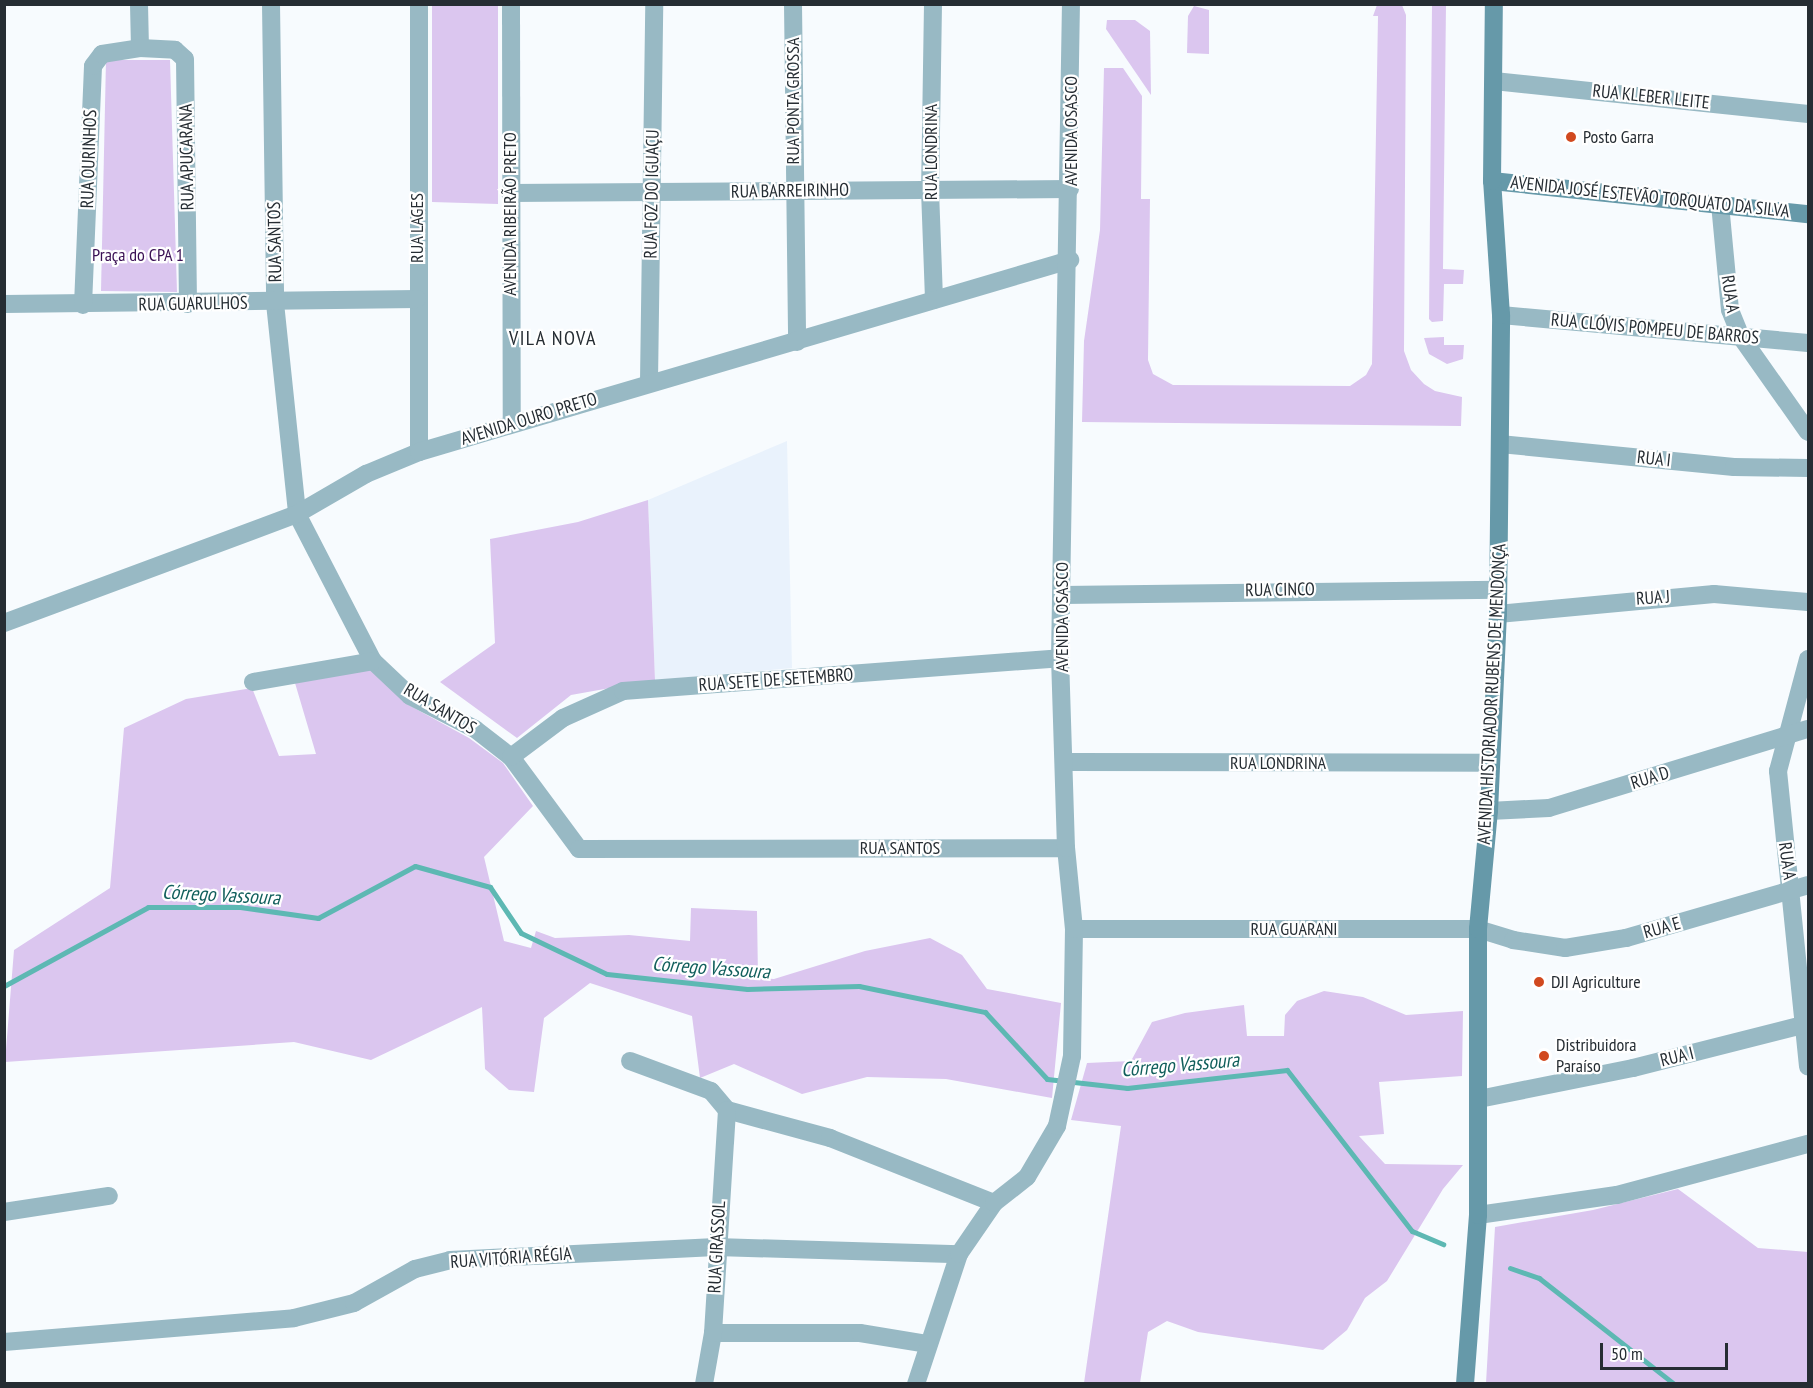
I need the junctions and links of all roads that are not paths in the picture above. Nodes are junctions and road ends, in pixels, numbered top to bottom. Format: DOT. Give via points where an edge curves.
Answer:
graph roads {
  1 [pos="140,4"];
  2 [pos="271,4"];
  3 [pos="419,4"];
  4 [pos="511,4"];
  5 [pos="654,4"];
  6 [pos="793,4"];
  7 [pos="933,4"];
  8 [pos="1071,4"];
  9 [pos="1494,4"];
  10 [pos="140,48"];
  11 [pos="1494,81"];
  12 [pos="1809,114"];
  13 [pos="1492,181"];
  14 [pos="1070,189"];
  15 [pos="930,190"];
  16 [pos="793,191"];
  17 [pos="653,192"];
  18 [pos="510,193"];
  19 [pos="1720,204"];
  20 [pos="1809,213"];
  21 [pos="1070,260"];
  22 [pos="417,299"];
  23 [pos="934,300"];
  24 [pos="275,303"];
  25 [pos="4,304"];
  26 [pos="188,304"];
  27 [pos="83,305"];
  28 [pos="1501,315"];
  29 [pos="1741,337"];
  30 [pos="797,342"];
  31 [pos="1809,343"];
  32 [pos="649,382"];
  33 [pos="512,423"];
  34 [pos="1809,432"];
  35 [pos="1500,444"];
  36 [pos="420,452"];
  37 [pos="1809,468"];
  38 [pos="297,514"];
  39 [pos="1498,590"];
  40 [pos="1062,595"];
  41 [pos="1809,602"];
  42 [pos="1498,614"];
  43 [pos="4,624"];
  44 [pos="1060,658"];
  45 [pos="1809,659"];
  46 [pos="373,661"];
  47 [pos="253,682"];
  48 [pos="1809,729"];
  49 [pos="1787,736"];
  50 [pos="511,757"];
  51 [pos="1066,762"];
  52 [pos="1491,764"];
  53 [pos="1489,811"];
  54 [pos="1066,848"];
  55 [pos="1800,888"];
  56 [pos="1074,929"];
  57 [pos="1478,929"];
  58 [pos="1513,940"];
  59 [pos="1803,1025"];
  60 [pos="1807,1045"];
  61 [pos="630,1061"];
  62 [pos="1809,1066"];
  63 [pos="1479,1099"];
  64 [pos="728,1110"];
  65 [pos="1809,1144"];
  66 [pos="109,1196"];
  67 [pos="994,1203"];
  68 [pos="4,1212"];
  69 [pos="1478,1215"];
  70 [pos="716,1247"];
  71 [pos="958,1254"];
  72 [pos="713,1333"];
  73 [pos="4,1342"];
  74 [pos="928,1344"];
  75 [pos="704,1383"];
  76 [pos="916,1383"];
  77 [pos="1465,1383"];
  1 -- 10 [label="street"];
  2 -- 24 [label="street, RUA SANTOS"];
  3 -- 22 [label="street, RUA LAGES"];
  4 -- 18 [label="street, AVENIDA RIBEIRÃO PRETO"];
  5 -- 17 [label="street, RUA FOZ DO IGUAÇU"];
  6 -- 16 [label="street, RUA PONTA GROSSA"];
  7 -- 15 [label="street, RUA LONDRINA"];
  8 -- 14 [label="street, AVENIDA OSASCO"];
  9 -- 11 [label="main road, AVENIDA HISTORIADOR RUBENS DE MENDONÇA"];
  10 -- 26 [label="street, RUA APUCARANA" via="175,50 185,59"];
  10 -- 27 [label="street, RUA OURINHOS" via="102,54 93,66"];
  11 -- 12 [label="street, RUA KLEBER LEITE"];
  11 -- 13 [label="main road, AVENIDA HISTORIADOR RUBENS DE MENDONÇA"];
  13 -- 19 [label="main road, AVENIDA JOSÉ ESTEVÃO TORQUATO DA SILVA"];
  13 -- 28 [label="main road, AVENIDA HISTORIADOR RUBENS DE MENDONÇA"];
  14 -- 15 [label="street, RUA BARREIRINHO"];
  14 -- 21 [label="street, AVENIDA OSASCO"];
  15 -- 16 [label="street, RUA BARREIRINHO"];
  15 -- 23 [label="street, RUA LONDRINA"];
  16 -- 17 [label="street, RUA BARREIRINHO"];
  16 -- 30 [label="street, RUA PONTA GROSSA"];
  17 -- 18 [label="street, RUA BARREIRINHO"];
  17 -- 32 [label="street, RUA FOZ DO IGUAÇU"];
  18 -- 33 [label="street, AVENIDA RIBEIRÃO PRETO"];
  19 -- 20 [label="main road, AVENIDA JOSÉ ESTEVÃO TORQUATO DA SILVA"];
  19 -- 29 [label="street, RUA A" via="1730,310"];
  21 -- 23 [label="street, AVENIDA OURO PRETO"];
  21 -- 40 [label="street, AVENIDA OSASCO"];
  22 -- 24 [label="street, RUA GUARULHOS"];
  22 -- 36 [label="street, RUA LAGES"];
  23 -- 30 [label="street, AVENIDA OURO PRETO"];
  24 -- 26 [label="street, RUA GUARULHOS"];
  24 -- 38 [label="street, RUA SANTOS"];
  25 -- 27 [label="street, RUA GUARULHOS"];
  26 -- 27 [label="street, RUA GUARULHOS"];
  28 -- 29 [label="street, RUA CLÓVIS POMPEU DE BARROS"];
  28 -- 35 [label="main road, AVENIDA HISTORIADOR RUBENS DE MENDONÇA"];
  29 -- 31 [label="street, RUA CLÓVIS POMPEU DE BARROS"];
  29 -- 34 [label="street, RUA A"];
  30 -- 32 [label="street, AVENIDA OURO PRETO"];
  32 -- 33 [label="street, AVENIDA OURO PRETO"];
  33 -- 36 [label="street, AVENIDA OURO PRETO"];
  35 -- 37 [label="street, RUA I" via="1734,467"];
  35 -- 39 [label="main road, AVENIDA HISTORIADOR RUBENS DE MENDONÇA"];
  36 -- 38 [label="street, AVENIDA OURO PRETO" via="366,474"];
  38 -- 43 [label="street, AVENIDA OURO PRETO"];
  38 -- 46 [label="street, RUA SANTOS"];
  39 -- 40 [label="street, RUA CINCO"];
  39 -- 42 [label="main road, AVENIDA HISTORIADOR RUBENS DE MENDONÇA"];
  40 -- 44 [label="street, AVENIDA OSASCO"];
  41 -- 42 [label="street, RUA J" via="1714,594"];
  42 -- 52 [label="main road, AVENIDA HISTORIADOR RUBENS DE MENDONÇA"];
  44 -- 50 [label="street, RUA SETE DE SETEMBRO" via="623,691 563,718"];
  44 -- 51 [label="street, AVENIDA OSASCO"];
  45 -- 49 [label="street, RUA A"];
  46 -- 47 [label="street"];
  46 -- 50 [label="street, RUA SANTOS" via="410,696 475,729"];
  48 -- 49 [label="street, RUA D"];
  49 -- 53 [label="street, RUA D" via="1549,808"];
  49 -- 55 [label="street, RUA A" via="1778,771 1779,807"];
  50 -- 54 [label="street, RUA SANTOS" via="579,849"];
  51 -- 52 [label="street, RUA LONDRINA"];
  51 -- 54 [label="street, AVENIDA OSASCO"];
  52 -- 53 [label="main road, AVENIDA HISTORIADOR RUBENS DE MENDONÇA"];
  53 -- 57 [label="main road, AVENIDA HISTORIADOR RUBENS DE MENDONÇA"];
  54 -- 56 [label="street, AVENIDA OSASCO"];
  55 -- 58 [label="street, RUA E" via="1626,938 1565,948"];
  55 -- 59 [label="street, RUA A"];
  56 -- 57 [label="street, RUA GUARANI"];
  56 -- 67 [label="street, AVENIDA OSASCO" via="1074,1017 1069,1070 1057,1126 1027,1177"];
  57 -- 58 [label="street, RUA GUARANI"];
  57 -- 63 [label="main road, AVENIDA HISTORIADOR RUBENS DE MENDONÇA"];
  59 -- 60 [label="street, RUA A"];
  59 -- 63 [label="street, RUA I" via="1633,1068"];
  60 -- 62 [label="street, RUA A"];
  61 -- 64 [label="street" via="711,1090"];
  63 -- 69 [label="main road, AVENIDA HISTORIADOR RUBENS DE MENDONÇA"];
  64 -- 67 [label="street" via="830,1138"];
  64 -- 70 [label="street, RUA GIRASSOL"];
  65 -- 69 [label="street" via="1617,1195"];
  66 -- 68 [label="street"];
  67 -- 71 [label="street, AVENIDA OSASCO"];
  69 -- 77 [label="main road, AVENIDA HISTORIADOR RUBENS DE MENDONÇA"];
  70 -- 71 [label="street, RUA VITÓRIA RÉGIA"];
  70 -- 72 [label="street, RUA GIRASSOL"];
  70 -- 73 [label="street, RUA VITÓRIA RÉGIA" via="450,1260 415,1269 354,1303 294,1318"];
  71 -- 74 [label="street, AVENIDA OSASCO"];
  72 -- 74 [label="street" via="860,1334"];
  72 -- 75 [label="street, RUA GIRASSOL"];
  74 -- 76 [label="street, AVENIDA OSASCO"];
}
